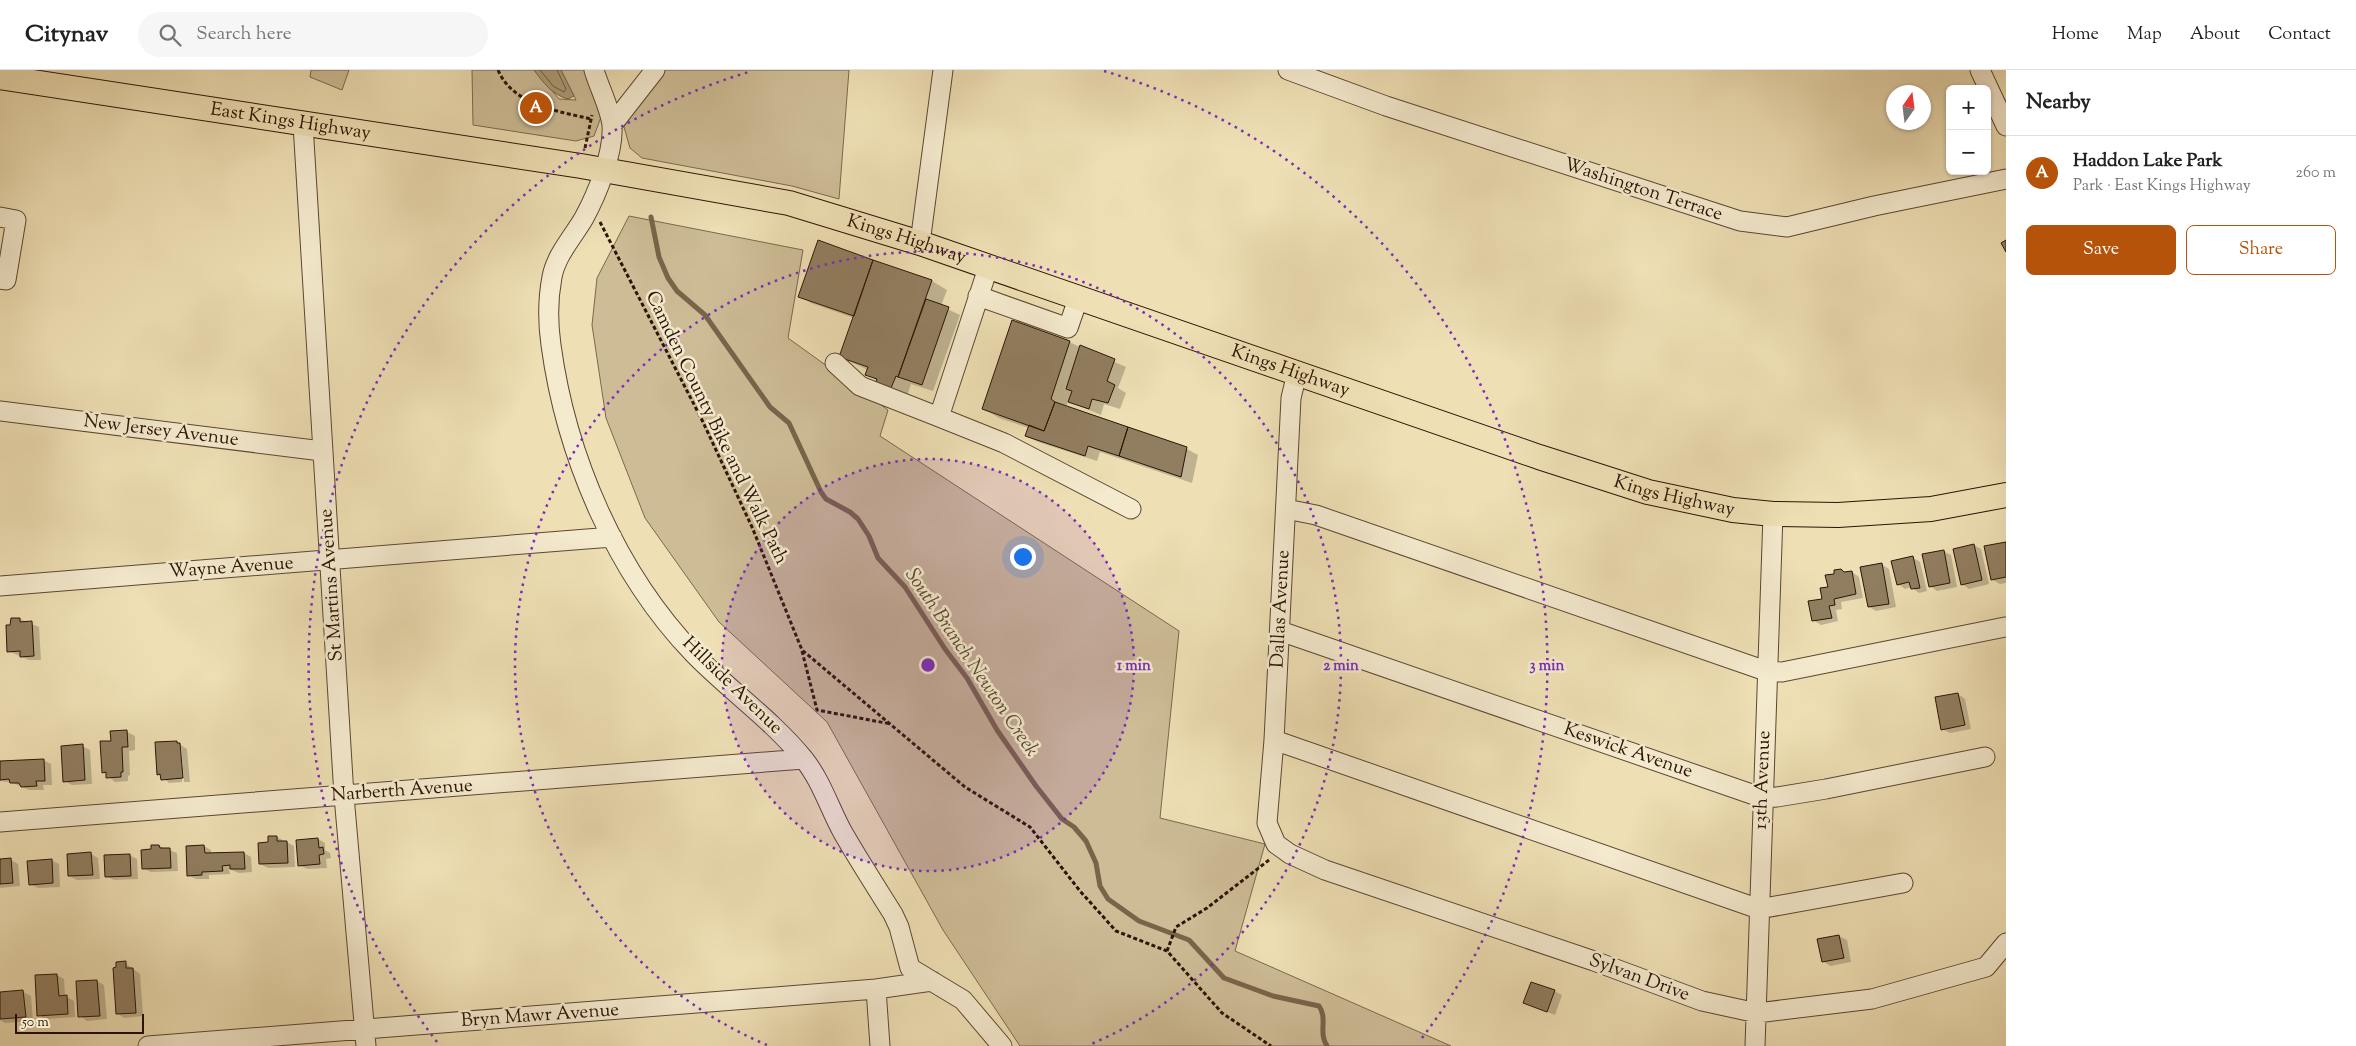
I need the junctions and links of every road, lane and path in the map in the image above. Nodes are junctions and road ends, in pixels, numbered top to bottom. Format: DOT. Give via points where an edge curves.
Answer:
graph roads {
  1 [pos="498,70"];
  2 [pos="594,70"];
  3 [pos="656,70"];
  4 [pos="943,70"];
  5 [pos="1288,70"];
  6 [pos="1980,70"];
  7 [pos="0,76"];
  8 [pos="42,77"];
  9 [pos="592,111"];
  10 [pos="591,119"];
  11 [pos="303,124"];
  12 [pos="612,124"];
  13 [pos="2006,126"];
  14 [pos="592,169"];
  15 [pos="2006,179"];
  16 [pos="590,203"];
  17 [pos="0,217"];
  18 [pos="920,243"];
  19 [pos="988,268"];
  20 [pos="0,279"];
  21 [pos="978,296"];
  22 [pos="1078,299"];
  23 [pos="835,363"];
  24 [pos="1297,373"];
  25 [pos="0,411"];
  26 [pos="939,417"];
  27 [pos="322,451"];
  28 [pos="2006,495"];
  29 [pos="1130,509"];
  30 [pos="1286,509"];
  31 [pos="1773,514"];
  32 [pos="612,537"];
  33 [pos="331,560"];
  34 [pos="0,586"];
  35 [pos="2005,627"];
  36 [pos="1280,631"];
  37 [pos="802,650"];
  38 [pos="1766,671"];
  39 [pos="893,725"];
  40 [pos="1274,740"];
  41 [pos="1985,757"];
  42 [pos="804,759"];
  43 [pos="344,796"];
  44 [pos="1763,798"];
  45 [pos="0,822"];
  46 [pos="1280,846"];
  47 [pos="1903,883"];
  48 [pos="1759,909"];
  49 [pos="2006,943"];
  50 [pos="1167,951"];
  51 [pos="932,981"];
  52 [pos="876,990"];
  53 [pos="1757,1013"];
  54 [pos="365,1038"];
  55 [pos="148,1046"];
  56 [pos="880,1046"];
  57 [pos="1002,1046"];
  58 [pos="1272,1046"];
  59 [pos="1755,1046"];
  1 -- 10 [label="path" via="504,82 524,98 546,108"];
  2 -- 12 [label="street"];
  3 -- 12 [label="street"];
  4 -- 18 [label="street"];
  5 -- 15 [label="street, Washington Terrace" via="1386,106 1740,222 1787,227"];
  6 -- 13 [label="street"];
  7 -- 8 [label="main road, East Kings Highway"];
  8 -- 11 [label="main road, East Kings Highway"];
  9 -- 10 [label="path"];
  10 -- 14 [label="path"];
  11 -- 14 [label="main road, East Kings Highway"];
  11 -- 27 [label="street, St Martins Avenue"];
  12 -- 14 [label="street, Hillside Avenue" via="610,152"];
  14 -- 16 [label="street, Hillside Avenue"];
  14 -- 18 [label="main road, Kings Highway" via="789,203"];
  16 -- 32 [label="street, Hillside Avenue" via="552,276 551,343 560,398 580,465"];
  16 -- 37 [label="path, Camden County Bike and Walk Path" via="706,429 752,527"];
  17 -- 20 [label="street" via="16,220 6,280"];
  18 -- 19 [label="main road, Kings Highway"];
  19 -- 21 [label="street"];
  19 -- 22 [label="main road, Kings Highway"];
  21 -- 22 [label="street" via="1068,328"];
  21 -- 26 [label="street"];
  22 -- 24 [label="main road, Kings Highway"];
  23 -- 26 [label="street" via="860,386"];
  24 -- 30 [label="street, Dallas Avenue" via="1291,398"];
  24 -- 31 [label="main road, Kings Highway" via="1648,492 1733,510"];
  25 -- 27 [label="street, New Jersey Avenue"];
  26 -- 29 [label="street" via="1004,443"];
  27 -- 33 [label="street, St Martins Avenue"];
  28 -- 31 [label="main road, Kings Highway" via="1931,509 1838,515"];
  30 -- 36 [label="street, Dallas Avenue"];
  30 -- 38 [label="street" via="1316,515"];
  31 -- 38 [label="street, 13th Avenue"];
  32 -- 33 [label="street, Wayne Avenue"];
  32 -- 42 [label="street, Hillside Avenue" via="640,583 694,654 770,723"];
  33 -- 34 [label="street, Wayne Avenue"];
  33 -- 43 [label="street, St Martins Avenue"];
  35 -- 38 [label="street" via="1782,672"];
  36 -- 40 [label="street, Dallas Avenue"];
  36 -- 44 [label="street, Keswick Avenue"];
  37 -- 39 [label="path, Camden County Bike and Walk Path"];
  37 -- 39 [label="path" via="817,710"];
  38 -- 44 [label="street, 13th Avenue"];
  39 -- 50 [label="path, Camden County Bike and Walk Path" via="965,787 1030,827 1116,931"];
  40 -- 46 [label="street, Dallas Avenue" via="1268,823"];
  40 -- 48 [label="street"];
  41 -- 44 [label="street, Keswick Avenue" via="1826,789"];
  42 -- 43 [label="street, Narberth Avenue"];
  42 -- 51 [label="street, Hillside Avenue" via="893,914 910,968"];
  43 -- 45 [label="street, Narberth Avenue"];
  43 -- 54 [label="street, St Martins Avenue"];
  44 -- 48 [label="street, 13th Avenue"];
  46 -- 50 [label="path" via="1207,908 1176,927"];
  46 -- 53 [label="street, Sylvan Drive" via="1325,870 1702,1001"];
  47 -- 48 [label="street"];
  48 -- 53 [label="street, 13th Avenue"];
  49 -- 53 [label="street, Sylvan Drive" via="1986,967 1872,999"];
  50 -- 58 [label="path, Camden County Bike and Walk Path" via="1222,1013"];
  51 -- 52 [label="street, Bryn Mawr Avenue"];
  51 -- 57 [label="street, Hillside Avenue" via="962,1000"];
  52 -- 54 [label="street, Bryn Mawr Avenue"];
  52 -- 56 [label="street"];
  53 -- 59 [label="street, 13th Avenue"];
  54 -- 55 [label="street, Bryn Mawr Avenue"];
}
